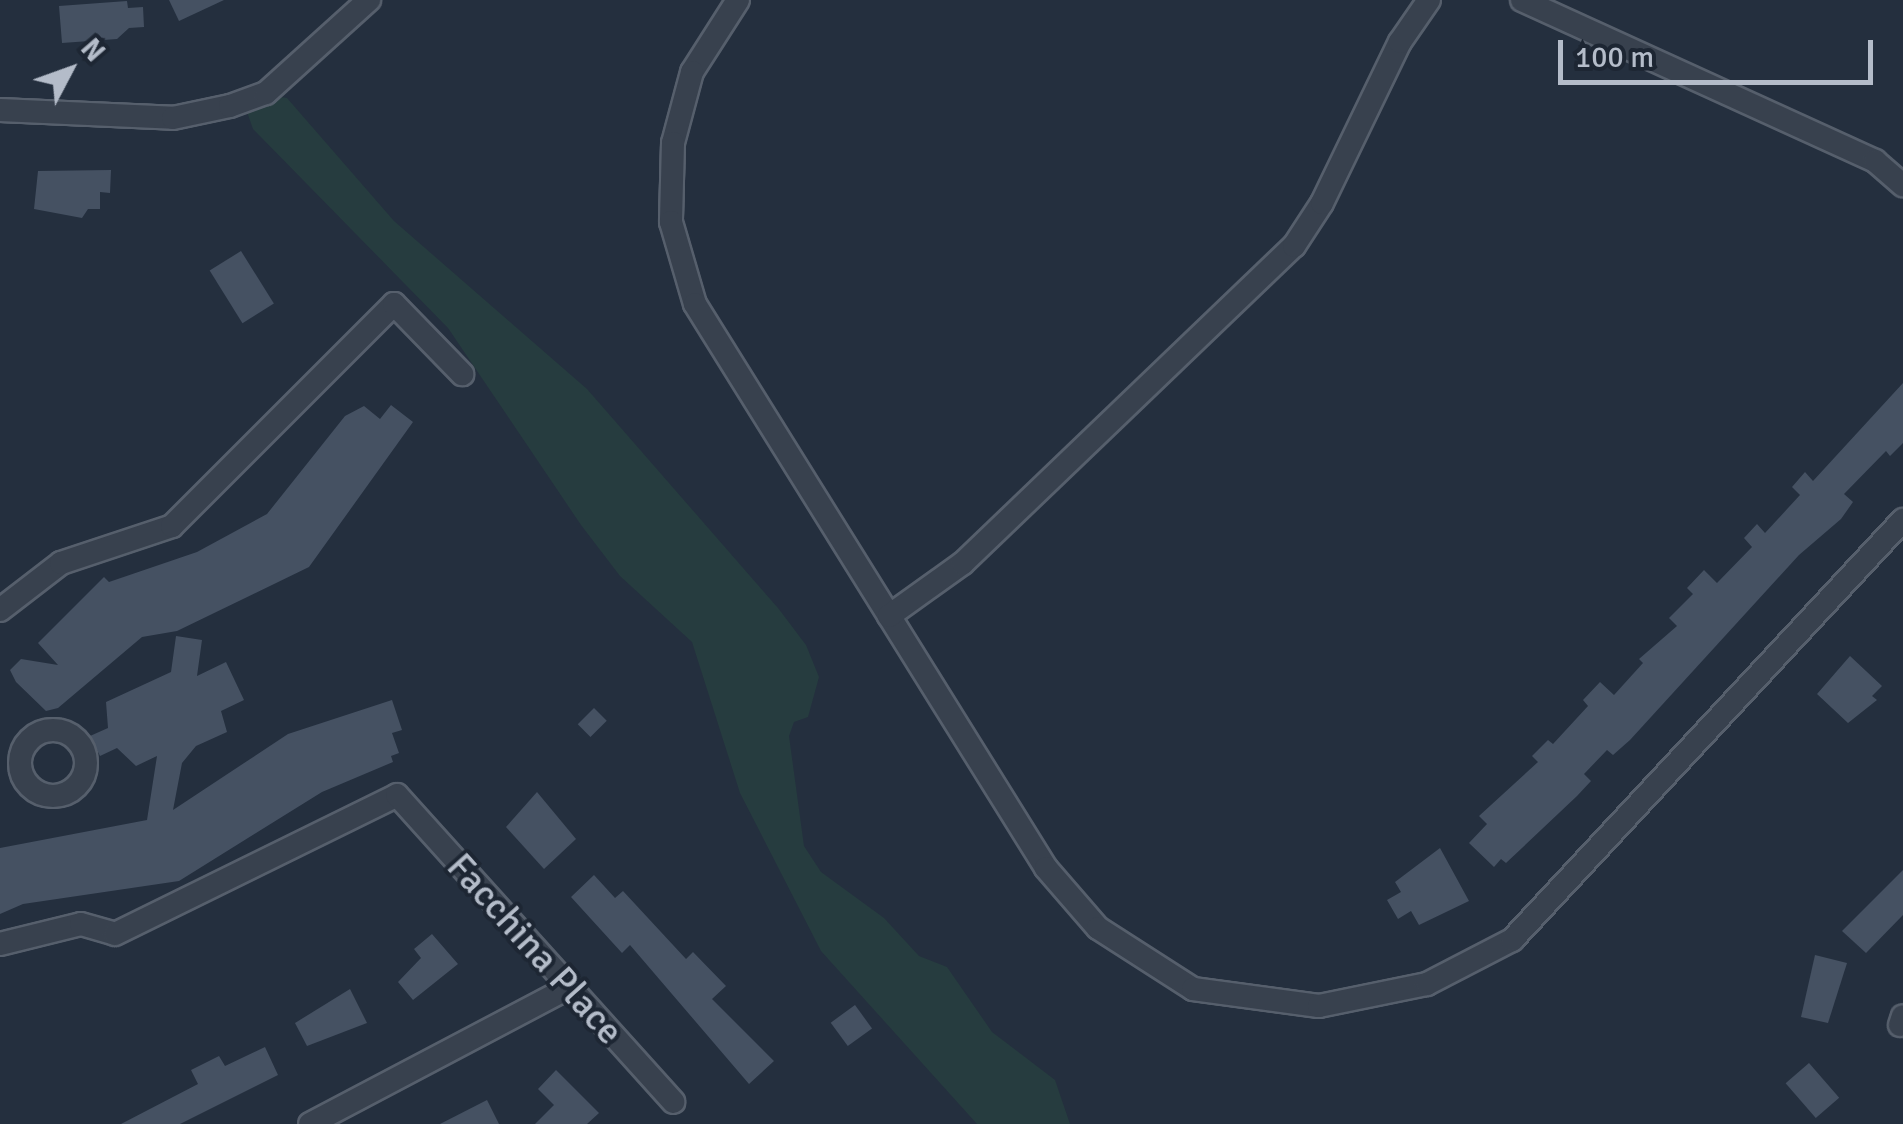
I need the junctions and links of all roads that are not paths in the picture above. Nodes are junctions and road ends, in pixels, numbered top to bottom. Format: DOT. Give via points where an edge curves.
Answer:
graph roads {
  1 [pos="369,0"];
  2 [pos="738,0"];
  3 [pos="1429,0"];
  4 [pos="1522,0"];
  5 [pos="0,110"];
  6 [pos="1903,185"];
  7 [pos="462,374"];
  8 [pos="1903,520"];
  9 [pos="0,610"];
  10 [pos="888,616"];
  11 [pos="0,944"];
  12 [pos="570,987"];
  13 [pos="673,1102"];
  14 [pos="310,1124"];
  1 -- 5 [label="street" via="266,93 230,106 174,118"];
  2 -- 10 [label="street" via="692,72 673,143 671,222 695,304"];
  3 -- 10 [label="street" via="1400,42 1322,203 1294,246 962,564"];
  4 -- 6 [label="street" via="1875,161"];
  7 -- 9 [label="street" via="394,304 172,526 60,563"];
  8 -- 10 [label="street" via="1512,940 1428,984 1319,1006 1193,989 1098,928 1046,868"];
  11 -- 12 [label="street, Facchina Place" via="82,924 115,934 397,795"];
  12 -- 13 [label="street, Facchina Place"];
  12 -- 14 [label="street"];
}
